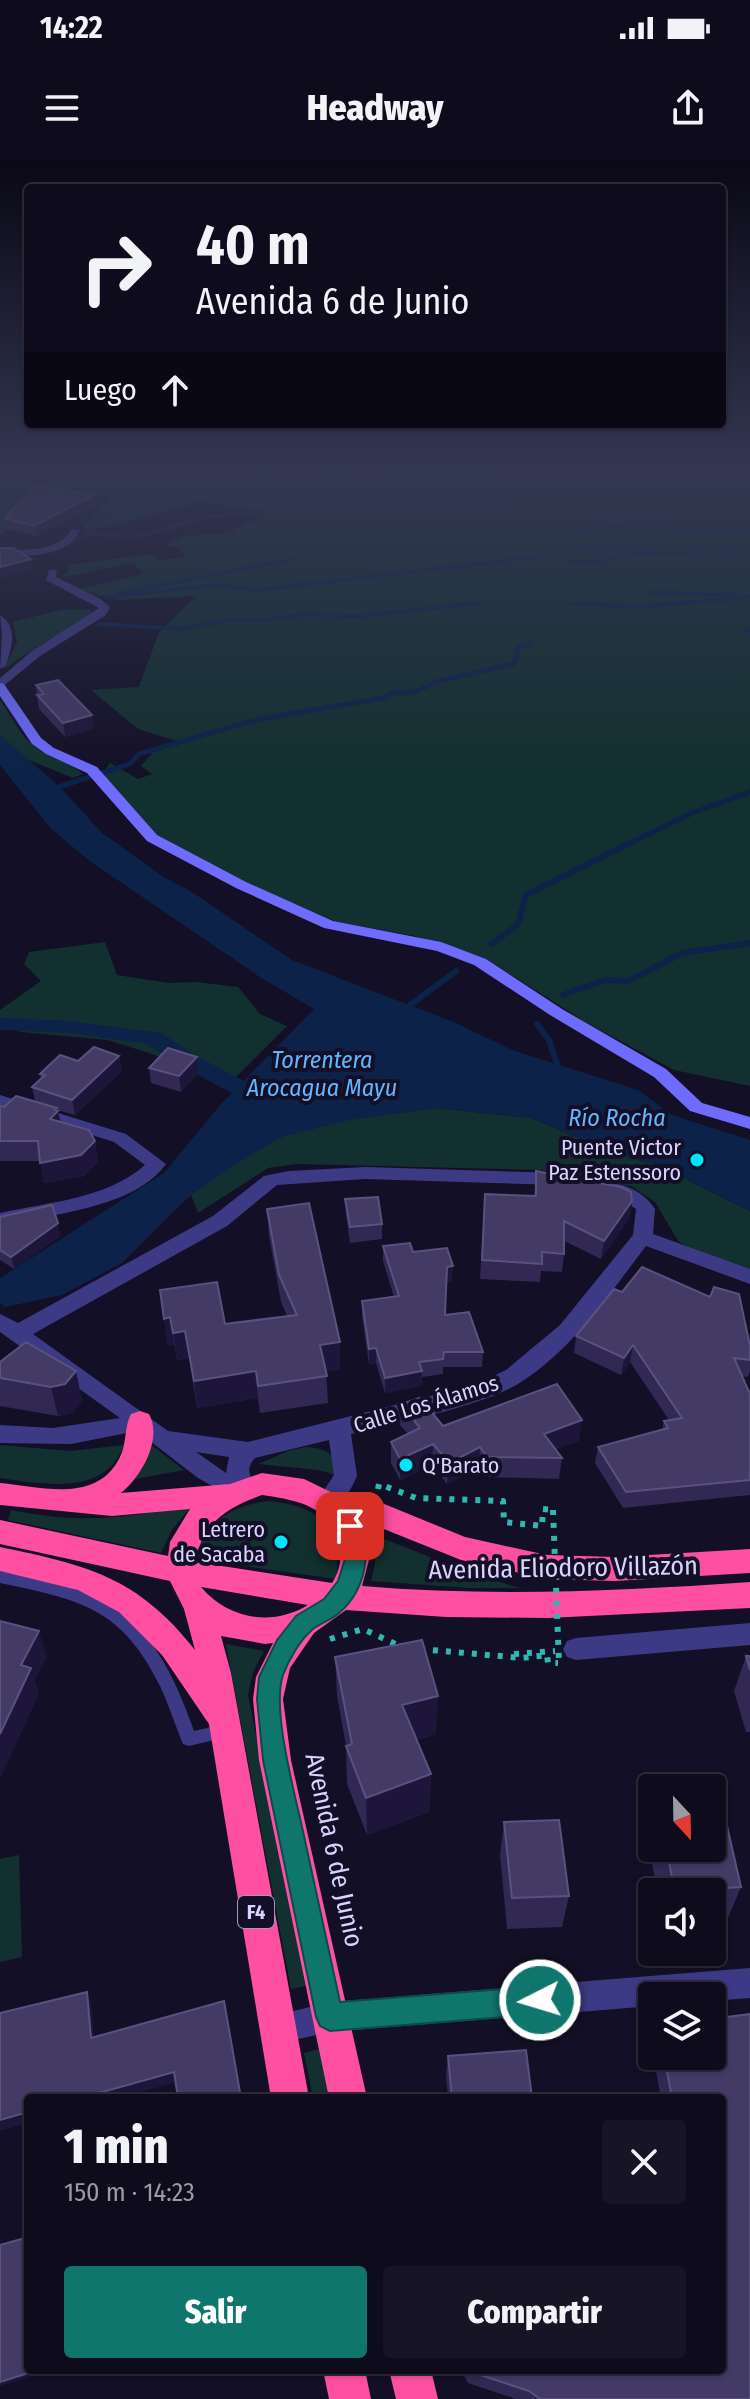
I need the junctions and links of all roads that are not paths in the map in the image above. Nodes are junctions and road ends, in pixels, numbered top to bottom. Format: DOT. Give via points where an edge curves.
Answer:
graph roads {
  1 [pos="53,572"];
  2 [pos="0,618"];
  3 [pos="0,666"];
  4 [pos="0,686"];
  5 [pos="0,1100"];
  6 [pos="750,1123"];
  7 [pos="0,1219"];
  8 [pos="642,1237"];
  9 [pos="750,1277"];
  10 [pos="6,1327"];
  11 [pos="150,1429"];
  12 [pos="339,1430"];
  13 [pos="0,1434"];
  14 [pos="248,1451"];
  15 [pos="236,1490"];
  16 [pos="0,1494"];
  17 [pos="76,1504"];
  18 [pos="333,1504"];
  19 [pos="0,1532"];
  20 [pos="0,1559"];
  21 [pos="750,1561"];
  22 [pos="181,1569"];
  23 [pos="0,1577"];
  24 [pos="750,1595"];
  25 [pos="341,1596"];
  26 [pos="197,1604"];
  27 [pos="750,1634"];
  28 [pos="312,1635"];
  29 [pos="567,1656"];
  30 [pos="225,1728"];
  31 [pos="750,1983"];
  32 [pos="330,2017"];
  33 [pos="276,2029"];
  34 [pos="289,2094"];
  35 [pos="347,2094"];
  36 [pos="345,2374"];
  37 [pos="411,2374"];
  38 [pos="350,2399"];
  39 [pos="417,2399"];
  1 -- 4 [label="street" via="50,578 105,607 21,662"];
  2 -- 3 [label="street" via="8,636"];
  4 -- 6 [label="street" via="36,741 92,770 152,838 329,925 441,947 480,962 660,1073 696,1107"];
  5 -- 7 [label="street" via="120,1138 157,1164 128,1187"];
  8 -- 9 [label="street"];
  8 -- 10 [label="street" via="650,1220 648,1210 624,1193 554,1177 365,1173 271,1180 193,1237"];
  8 -- 12 [label="street, Calle Los Álamos" via="569,1329 511,1378"];
  10 -- 11 [label="street"];
  11 -- 13 [label="street" via="25,1438"];
  11 -- 14 [label="street"];
  11 -- 15 [label="street"];
  11 -- 17 [label="highway" via="127,1473 107,1490"];
  12 -- 14 [label="street, Calle Los Álamos"];
  12 -- 18 [label="street, Calle Los Álamos" via="346,1476"];
  14 -- 15 [label="street" via="238,1462"];
  15 -- 17 [label="highway" via="112,1505"];
  15 -- 18 [label="highway, Avenida Eliodoro Villazón" via="289,1484"];
  15 -- 22 [label="highway" via="205,1509 189,1528"];
  16 -- 17 [label="highway"];
  18 -- 21 [label="highway, Avenida Eliodoro Villazón" via="367,1508 461,1548 547,1567 615,1569"];
  18 -- 25 [label="highway, F4" via="350,1526 357,1556"];
  19 -- 22 [label="highway, Avenida Eliodoro Villazón"];
  20 -- 30 [label="highway, F4" via="72,1575 114,1592 138,1610 160,1630"];
  22 -- 25 [label="highway, Avenida Eliodoro Villazón"];
  22 -- 26 [label="highway, F4"];
  23 -- 30 [label="lane" via="98,1604 127,1625 154,1660 189,1739"];
  24 -- 25 [label="highway, Avenida Eliodoro Villazón" via="529,1606"];
  25 -- 28 [label="highway, F4" via="321,1614"];
  26 -- 28 [label="highway, F4" via="219,1620 245,1629"];
  26 -- 30 [label="highway, F4"];
  27 -- 29 [label="street"];
  28 -- 32 [label="highway, Avenida 6 de Junio / F4" via="277,1661 268,1699 275,1760"];
  30 -- 33 [label="highway, F4"];
  31 -- 32 [label="street"];
  32 -- 33 [label="street"];
  32 -- 35 [label="highway, Avenida 6 de Junio / F4"];
  33 -- 34 [label="highway, F4"];
  36 -- 38 [label="highway"];
  37 -- 39 [label="highway"];
}
